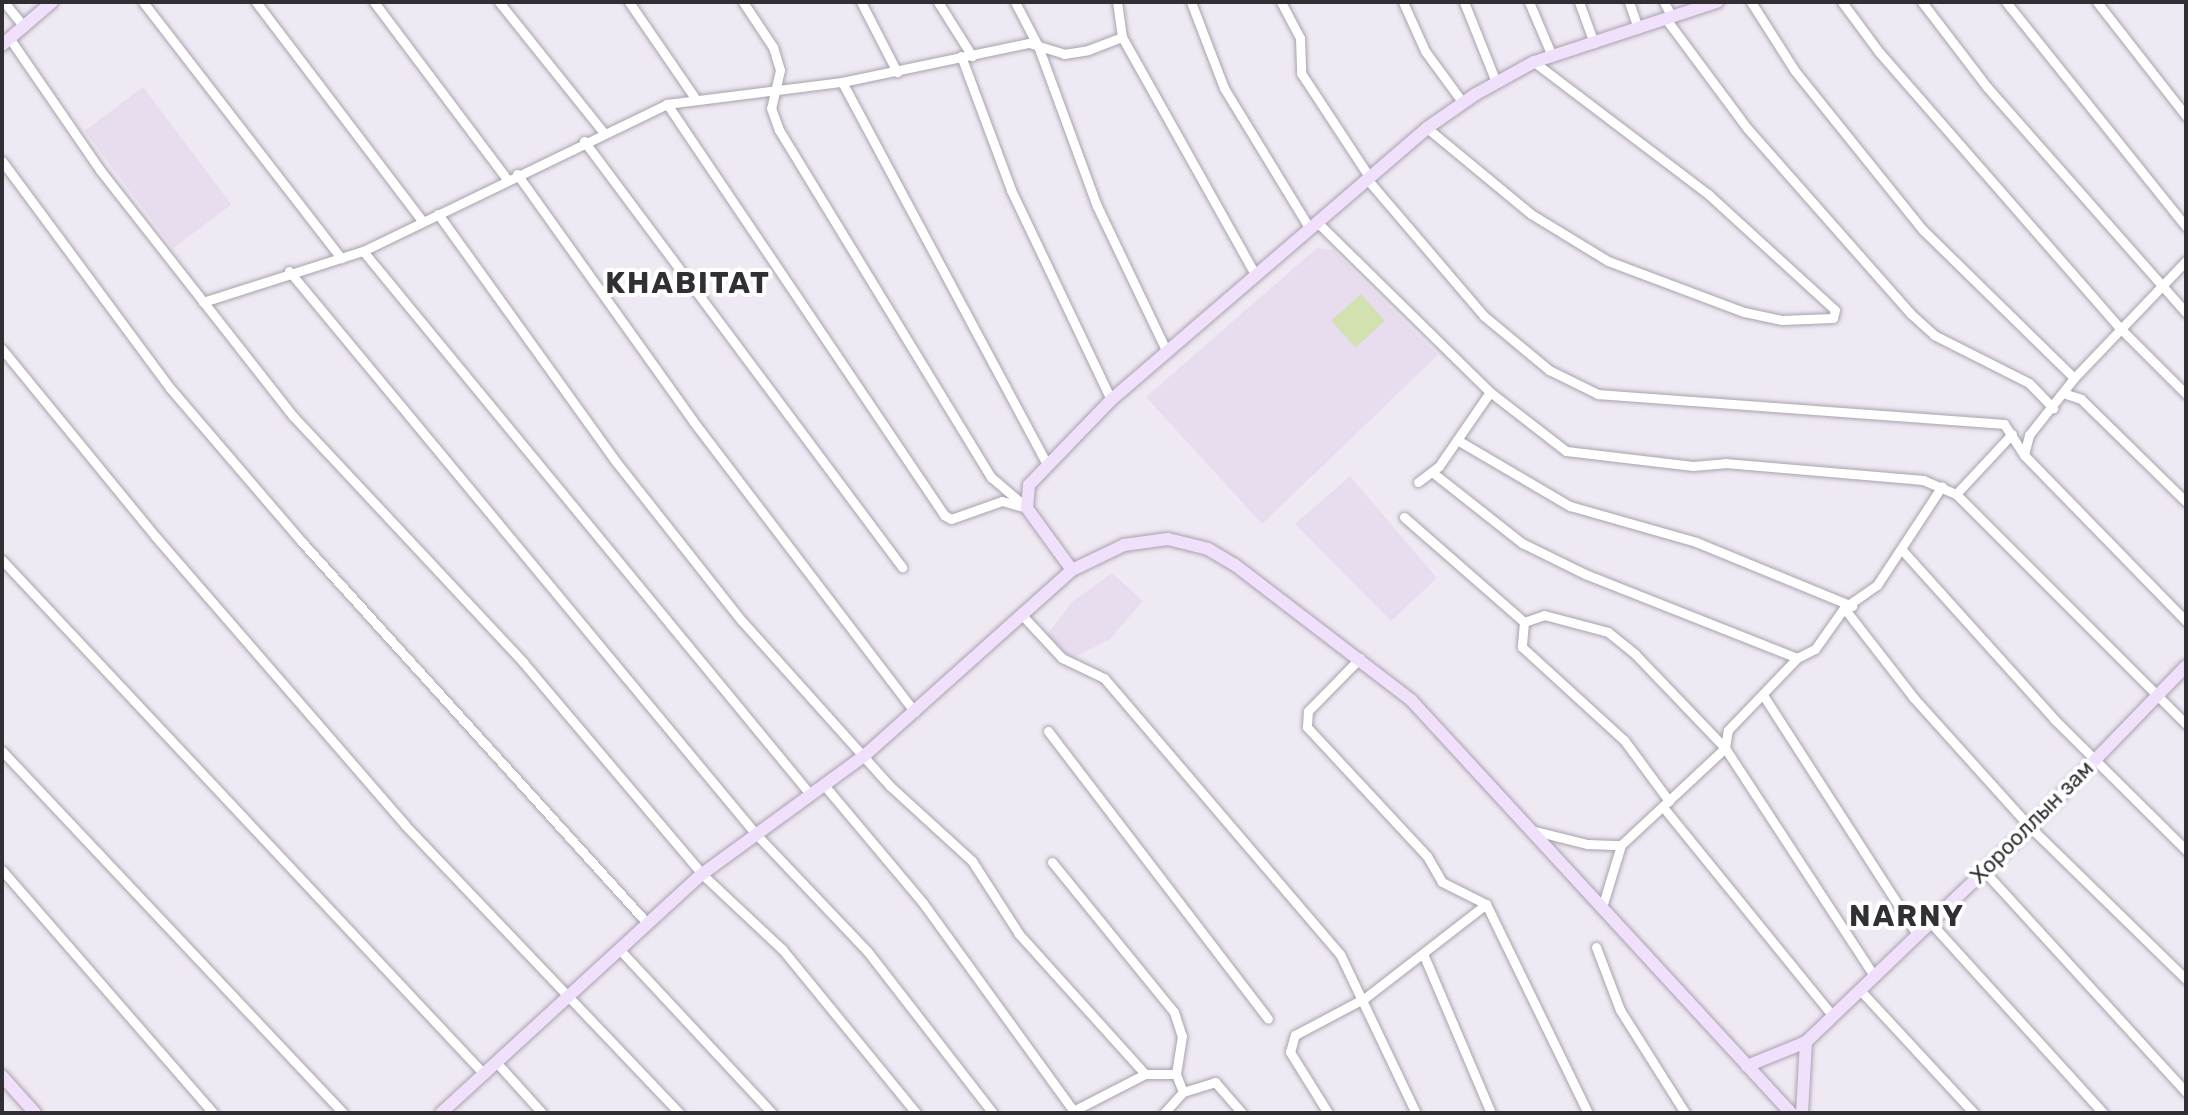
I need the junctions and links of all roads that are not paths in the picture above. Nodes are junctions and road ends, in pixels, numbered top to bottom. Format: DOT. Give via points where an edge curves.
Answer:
graph roads {
  1 [pos="4,2"];
  2 [pos="52,2"];
  3 [pos="143,2"];
  4 [pos="256,2"];
  5 [pos="374,2"];
  6 [pos="499,2"];
  7 [pos="629,2"];
  8 [pos="743,2"];
  9 [pos="861,2"];
  10 [pos="938,2"];
  11 [pos="1015,2"];
  12 [pos="1117,2"];
  13 [pos="1191,2"];
  14 [pos="1281,2"];
  15 [pos="1403,2"];
  16 [pos="1464,2"];
  17 [pos="1529,2"];
  18 [pos="1579,2"];
  19 [pos="1629,2"];
  20 [pos="1664,2"];
  21 [pos="1717,2"];
  22 [pos="1751,2"];
  23 [pos="1842,2"];
  24 [pos="1922,2"];
  25 [pos="2006,2"];
  26 [pos="2097,2"];
  27 [pos="1669,18"];
  28 [pos="24,27"];
  29 [pos="1638,28"];
  30 [pos="1122,37"];
  31 [pos="6,42"];
  32 [pos="1594,43"];
  33 [pos="1038,46"];
  34 [pos="967,56"];
  35 [pos="1552,56"];
  36 [pos="1534,62"];
  37 [pos="897,72"];
  38 [pos="842,82"];
  39 [pos="1496,82"];
  40 [pos="773,89"];
  41 [pos="695,98"];
  42 [pos="1463,103"];
  43 [pos="667,104"];
  44 [pos="2186,116"];
  45 [pos="1427,128"];
  46 [pos="603,132"];
  47 [pos="584,141"];
  48 [pos="2,161"];
  49 [pos="517,174"];
  50 [pos="507,179"];
  51 [pos="1369,179"];
  52 [pos="438,214"];
  53 [pos="422,221"];
  54 [pos="1314,226"];
  55 [pos="2186,227"];
  56 [pos="363,251"];
  57 [pos="341,258"];
  58 [pos="2186,261"];
  59 [pos="289,271"];
  60 [pos="1256,276"];
  61 [pos="2159,287"];
  62 [pos="203,302"];
  63 [pos="2186,313"];
  64 [pos="2119,327"];
  65 [pos="2,349"];
  66 [pos="1167,352"];
  67 [pos="2074,378"];
  68 [pos="1490,392"];
  69 [pos="2063,393"];
  70 [pos="2186,394"];
  71 [pos="1111,400"];
  72 [pos="2053,408"];
  73 [pos="2012,434"];
  74 [pos="1459,441"];
  75 [pos="2024,455"];
  76 [pos="1047,464"];
  77 [pos="1432,472"];
  78 [pos="1418,482"];
  79 [pos="1942,486"];
  80 [pos="1956,494"];
  81 [pos="2186,502"];
  82 [pos="1027,508"];
  83 [pos="1404,517"];
  84 [pos="1903,551"];
  85 [pos="2,560"];
  86 [pos="902,567"];
  87 [pos="1072,570"];
  88 [pos="1848,607"];
  89 [pos="1022,615"];
  90 [pos="2186,621"];
  91 [pos="1524,622"];
  92 [pos="1360,658"];
  93 [pos="1797,658"];
  94 [pos="2186,666"];
  95 [pos="1763,695"];
  96 [pos="2156,696"];
  97 [pos="915,712"];
  98 [pos="2186,724"];
  99 [pos="1048,731"];
  100 [pos="1725,748"];
  101 [pos="2,751"];
  102 [pos="864,756"];
  103 [pos="2095,760"];
  104 [pos="824,785"];
  105 [pos="810,794"];
  106 [pos="1666,804"];
  107 [pos="2030,827"];
  108 [pos="1535,831"];
  109 [pos="755,833"];
  110 [pos="1621,845"];
  111 [pos="2186,850"];
  112 [pos="1052,862"];
  113 [pos="2,870"];
  114 [pos="1985,872"];
  115 [pos="702,874"];
  116 [pos="1486,904"];
  117 [pos="1603,904"];
  118 [pos="1930,922"];
  119 [pos="648,924"];
  120 [pos="1917,934"];
  121 [pos="1596,947"];
  122 [pos="620,950"];
  123 [pos="1424,956"];
  124 [pos="1874,976"];
  125 [pos="2186,979"];
  126 [pos="1860,990"];
  127 [pos="567,998"];
  128 [pos="1365,998"];
  129 [pos="1832,1015"];
  130 [pos="1268,1019"];
  131 [pos="1806,1042"];
  132 [pos="497,1063"];
  133 [pos="1747,1066"];
  134 [pos="484,1074"];
  135 [pos="1145,1074"];
  136 [pos="1176,1074"];
  137 [pos="2,1076"];
  138 [pos="1183,1092"];
  139 [pos="2186,1092"];
  140 [pos="1074,1112"];
  141 [pos="35,1113"];
  142 [pos="213,1113"];
  143 [pos="343,1113"];
  144 [pos="441,1113"];
  145 [pos="542,1113"];
  146 [pos="679,1113"];
  147 [pos="772,1113"];
  148 [pos="916,1113"];
  149 [pos="993,1113"];
  150 [pos="1164,1113"];
  151 [pos="1242,1113"];
  152 [pos="1328,1113"];
  153 [pos="1416,1113"];
  154 [pos="1491,1113"];
  155 [pos="1588,1113"];
  156 [pos="1685,1113"];
  157 [pos="1791,1113"];
  158 [pos="1802,1113"];
  159 [pos="1974,1113"];
  160 [pos="2103,1113"];
  1 -- 28 [label="street"];
  2 -- 28 [label="main road"];
  3 -- 57 [label="street"];
  4 -- 53 [label="street"];
  5 -- 50 [label="street"];
  6 -- 46 [label="street"];
  7 -- 41 [label="street"];
  8 -- 40 [label="street" via="773,47 780,70"];
  9 -- 37 [label="street"];
  10 -- 34 [label="street"];
  11 -- 33 [label="street"];
  12 -- 30 [label="street"];
  13 -- 54 [label="street" via="1224,88"];
  14 -- 51 [label="street" via="1300,38 1301,73"];
  15 -- 42 [label="street" via="1421,44"];
  16 -- 39 [label="street"];
  17 -- 35 [label="street"];
  18 -- 32 [label="street"];
  19 -- 29 [label="street"];
  20 -- 27 [label="street"];
  21 -- 27 [label="main road"];
  22 -- 67 [label="street" via="1795,71 1923,230"];
  23 -- 64 [label="street" via="1879,52"];
  24 -- 61 [label="street" via="1987,87"];
  25 -- 55 [label="street"];
  26 -- 44 [label="street"];
  27 -- 29 [label="main road"];
  27 -- 72 [label="street" via="1747,128 1911,314 1934,335 2029,383"];
  28 -- 31 [label="main road"];
  29 -- 32 [label="main road"];
  30 -- 33 [label="street" via="1064,54"];
  30 -- 60 [label="street"];
  31 -- 62 [label="street"];
  32 -- 35 [label="main road"];
  33 -- 34 [label="street" via="1029,43"];
  33 -- 66 [label="street" via="1097,206"];
  34 -- 37 [label="street"];
  34 -- 71 [label="street" via="1011,190"];
  35 -- 36 [label="main road"];
  36 -- 39 [label="main road"];
  36 -- 45 [label="street" via="1708,194 1835,310 1833,318 1782,320 1744,312 1608,261 1531,214"];
  37 -- 38 [label="street"];
  38 -- 40 [label="street"];
  38 -- 76 [label="street"];
  39 -- 42 [label="main road"];
  40 -- 41 [label="street"];
  40 -- 82 [label="street" via="771,108 779,130 856,264 991,477"];
  41 -- 43 [label="street"];
  42 -- 45 [label="main road"];
  43 -- 46 [label="street"];
  43 -- 82 [label="street" via="944,515 951,519 1002,501"];
  45 -- 51 [label="main road"];
  46 -- 47 [label="street"];
  47 -- 49 [label="street"];
  47 -- 86 [label="street"];
  48 -- 119 [label="street" via="170,388"];
  49 -- 50 [label="street"];
  49 -- 97 [label="street" via="693,421"];
  50 -- 52 [label="street"];
  51 -- 54 [label="main road"];
  51 -- 73 [label="street" via="1484,316 1549,370 1598,394 1989,421 2004,424"];
  52 -- 53 [label="street"];
  52 -- 102 [label="street" via="617,463 742,621"];
  53 -- 56 [label="street"];
  54 -- 60 [label="main road"];
  54 -- 68 [label="street"];
  56 -- 57 [label="street"];
  56 -- 105 [label="street"];
  57 -- 59 [label="street"];
  58 -- 61 [label="street"];
  59 -- 62 [label="street"];
  59 -- 109 [label="street"];
  60 -- 66 [label="main road"];
  61 -- 63 [label="street"];
  61 -- 64 [label="street"];
  62 -- 115 [label="street" via="293,416 523,662"];
  64 -- 67 [label="street"];
  64 -- 70 [label="street"];
  65 -- 127 [label="street" via="155,536 405,825"];
  66 -- 71 [label="main road"];
  67 -- 69 [label="street"];
  68 -- 74 [label="street"];
  68 -- 79 [label="street" via="1566,451 1584,456 1780,467"];
  69 -- 72 [label="street"];
  69 -- 81 [label="street" via="2081,399"];
  71 -- 76 [label="main road"];
  72 -- 75 [label="street" via="2029,435"];
  73 -- 75 [label="street"];
  73 -- 80 [label="street"];
  74 -- 77 [label="street"];
  74 -- 88 [label="street" via="1570,506 1696,542"];
  75 -- 90 [label="street"];
  76 -- 82 [label="main road" via="1029,485"];
  77 -- 78 [label="street"];
  77 -- 93 [label="street" via="1522,543 1585,574"];
  79 -- 80 [label="street"];
  79 -- 84 [label="street" via="1904,538"];
  80 -- 96 [label="street"];
  82 -- 87 [label="main road"];
  83 -- 91 [label="street"];
  84 -- 88 [label="street"];
  84 -- 103 [label="street"];
  85 -- 134 [label="street"];
  87 -- 89 [label="main road"];
  87 -- 92 [label="main road" via="1146,540 1191,542 1235,565"];
  88 -- 93 [label="street" via="1815,649"];
  88 -- 107 [label="street" via="1913,697"];
  89 -- 97 [label="main road"];
  89 -- 128 [label="street" via="1062,658 1104,678 1340,954"];
  91 -- 100 [label="street" via="1544,615 1608,632"];
  91 -- 106 [label="street" via="1522,647 1624,740"];
  92 -- 108 [label="main road" via="1411,700"];
  92 -- 116 [label="street" via="1308,711 1307,727 1427,856 1442,882"];
  93 -- 95 [label="street"];
  94 -- 96 [label="main road, Хорооллын зам"];
  95 -- 100 [label="street" via="1728,730"];
  95 -- 120 [label="street"];
  96 -- 98 [label="street"];
  96 -- 103 [label="main road, Хорооллын зам"];
  97 -- 102 [label="main road"];
  99 -- 130 [label="street"];
  100 -- 106 [label="street"];
  100 -- 124 [label="street"];
  101 -- 143 [label="street"];
  102 -- 104 [label="main road"];
  102 -- 135 [label="street" via="972,861 1019,934"];
  103 -- 107 [label="main road, Хорооллын зам"];
  103 -- 111 [label="street"];
  104 -- 105 [label="main road"];
  104 -- 140 [label="street" via="923,903"];
  105 -- 109 [label="main road"];
  106 -- 110 [label="street"];
  106 -- 129 [label="street"];
  107 -- 114 [label="main road, Хорооллын зам"];
  107 -- 125 [label="street"];
  108 -- 110 [label="street" via="1587,844"];
  108 -- 117 [label="main road"];
  109 -- 115 [label="main road"];
  109 -- 149 [label="street" via="868,952"];
  110 -- 117 [label="street"];
  112 -- 136 [label="street" via="1174,1012 1182,1036"];
  113 -- 142 [label="street"];
  114 -- 118 [label="main road, Хорооллын зам"];
  114 -- 139 [label="street"];
  115 -- 119 [label="main road"];
  115 -- 148 [label="street" via="782,949"];
  116 -- 123 [label="street"];
  116 -- 155 [label="street"];
  117 -- 133 [label="main road"];
  118 -- 120 [label="main road, Хорооллын зам"];
  118 -- 160 [label="street"];
  119 -- 122 [label="main road"];
  120 -- 124 [label="main road, Хорооллын зам"];
  121 -- 156 [label="street" via="1620,1010"];
  122 -- 127 [label="main road"];
  122 -- 147 [label="street"];
  123 -- 128 [label="street"];
  123 -- 154 [label="street"];
  124 -- 126 [label="main road, Хорооллын зам"];
  126 -- 129 [label="main road, Хорооллын зам"];
  126 -- 159 [label="street"];
  127 -- 132 [label="main road"];
  127 -- 146 [label="street"];
  128 -- 152 [label="street" via="1291,1042 1290,1052"];
  128 -- 153 [label="street"];
  129 -- 131 [label="main road, Хорооллын зам"];
  131 -- 133 [label="main road, Хорооллын зам"];
  131 -- 158 [label="main road"];
  132 -- 134 [label="main road"];
  132 -- 145 [label="street"];
  133 -- 157 [label="main road"];
  134 -- 144 [label="main road"];
  135 -- 136 [label="street"];
  135 -- 140 [label="street"];
  136 -- 138 [label="street"];
  137 -- 141 [label="main road"];
  138 -- 150 [label="street"];
  138 -- 151 [label="street" via="1221,1084"];
}
